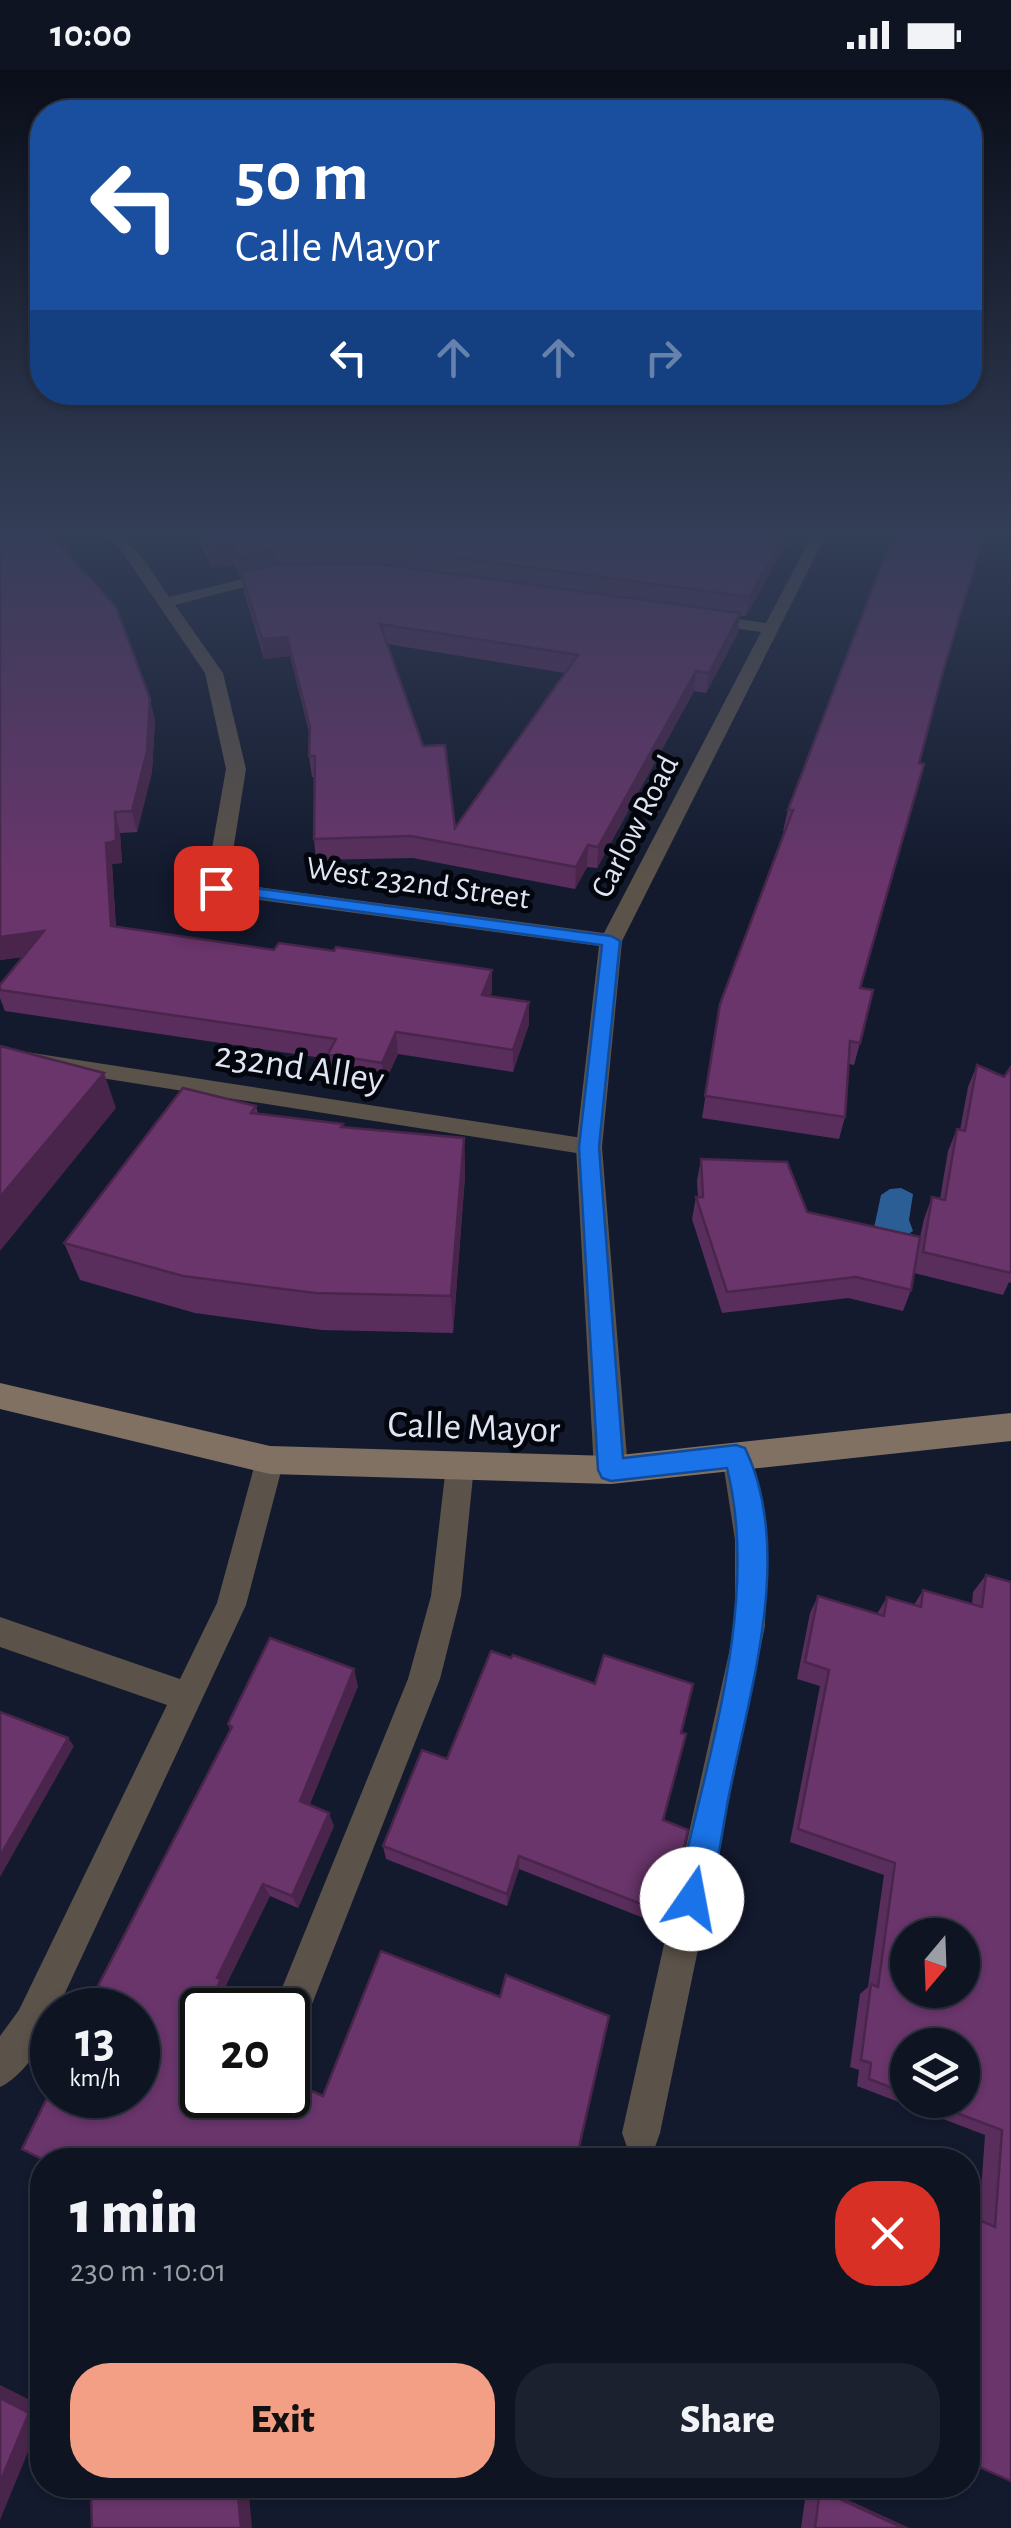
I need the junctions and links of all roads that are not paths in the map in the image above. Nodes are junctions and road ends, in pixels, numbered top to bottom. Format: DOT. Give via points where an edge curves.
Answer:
graph roads {
  1 [pos="199,650"];
  2 [pos="763,650"];
  3 [pos="611,941"];
  4 [pos="0,1054"];
  5 [pos="589,1147"];
  6 [pos="0,1396"];
  7 [pos="1011,1427"];
  8 [pos="736,1456"];
  9 [pos="270,1460"];
  10 [pos="460,1466"];
  11 [pos="611,1470"];
  12 [pos="0,1632"];
  13 [pos="187,1697"];
  14 [pos="300,1988"];
  15 [pos="0,2068"];
  16 [pos="642,2133"];
  1 -- 3 [label="street, West 232nd Street" via="214,673 236,770 216,888"];
  2 -- 3 [label="street, Carlow Road"];
  3 -- 5 [label="street, Carlow Road"];
  4 -- 5 [label="lane, 232nd Alley"];
  5 -- 11 [label="street, Carlow Road"];
  6 -- 9 [label="street, Calle Mayor"];
  7 -- 8 [label="street, Calle Mayor"];
  8 -- 11 [label="street, Calle Mayor"];
  8 -- 16 [label="lane" via="753,1552 750,1626"];
  9 -- 10 [label="street, Calle Mayor"];
  9 -- 13 [label="lane" via="230,1605"];
  10 -- 11 [label="street, Calle Mayor"];
  10 -- 14 [label="lane" via="446,1596 424,1679"];
  12 -- 13 [label="lane"];
  13 -- 15 [label="lane" via="32,2022"];
}
